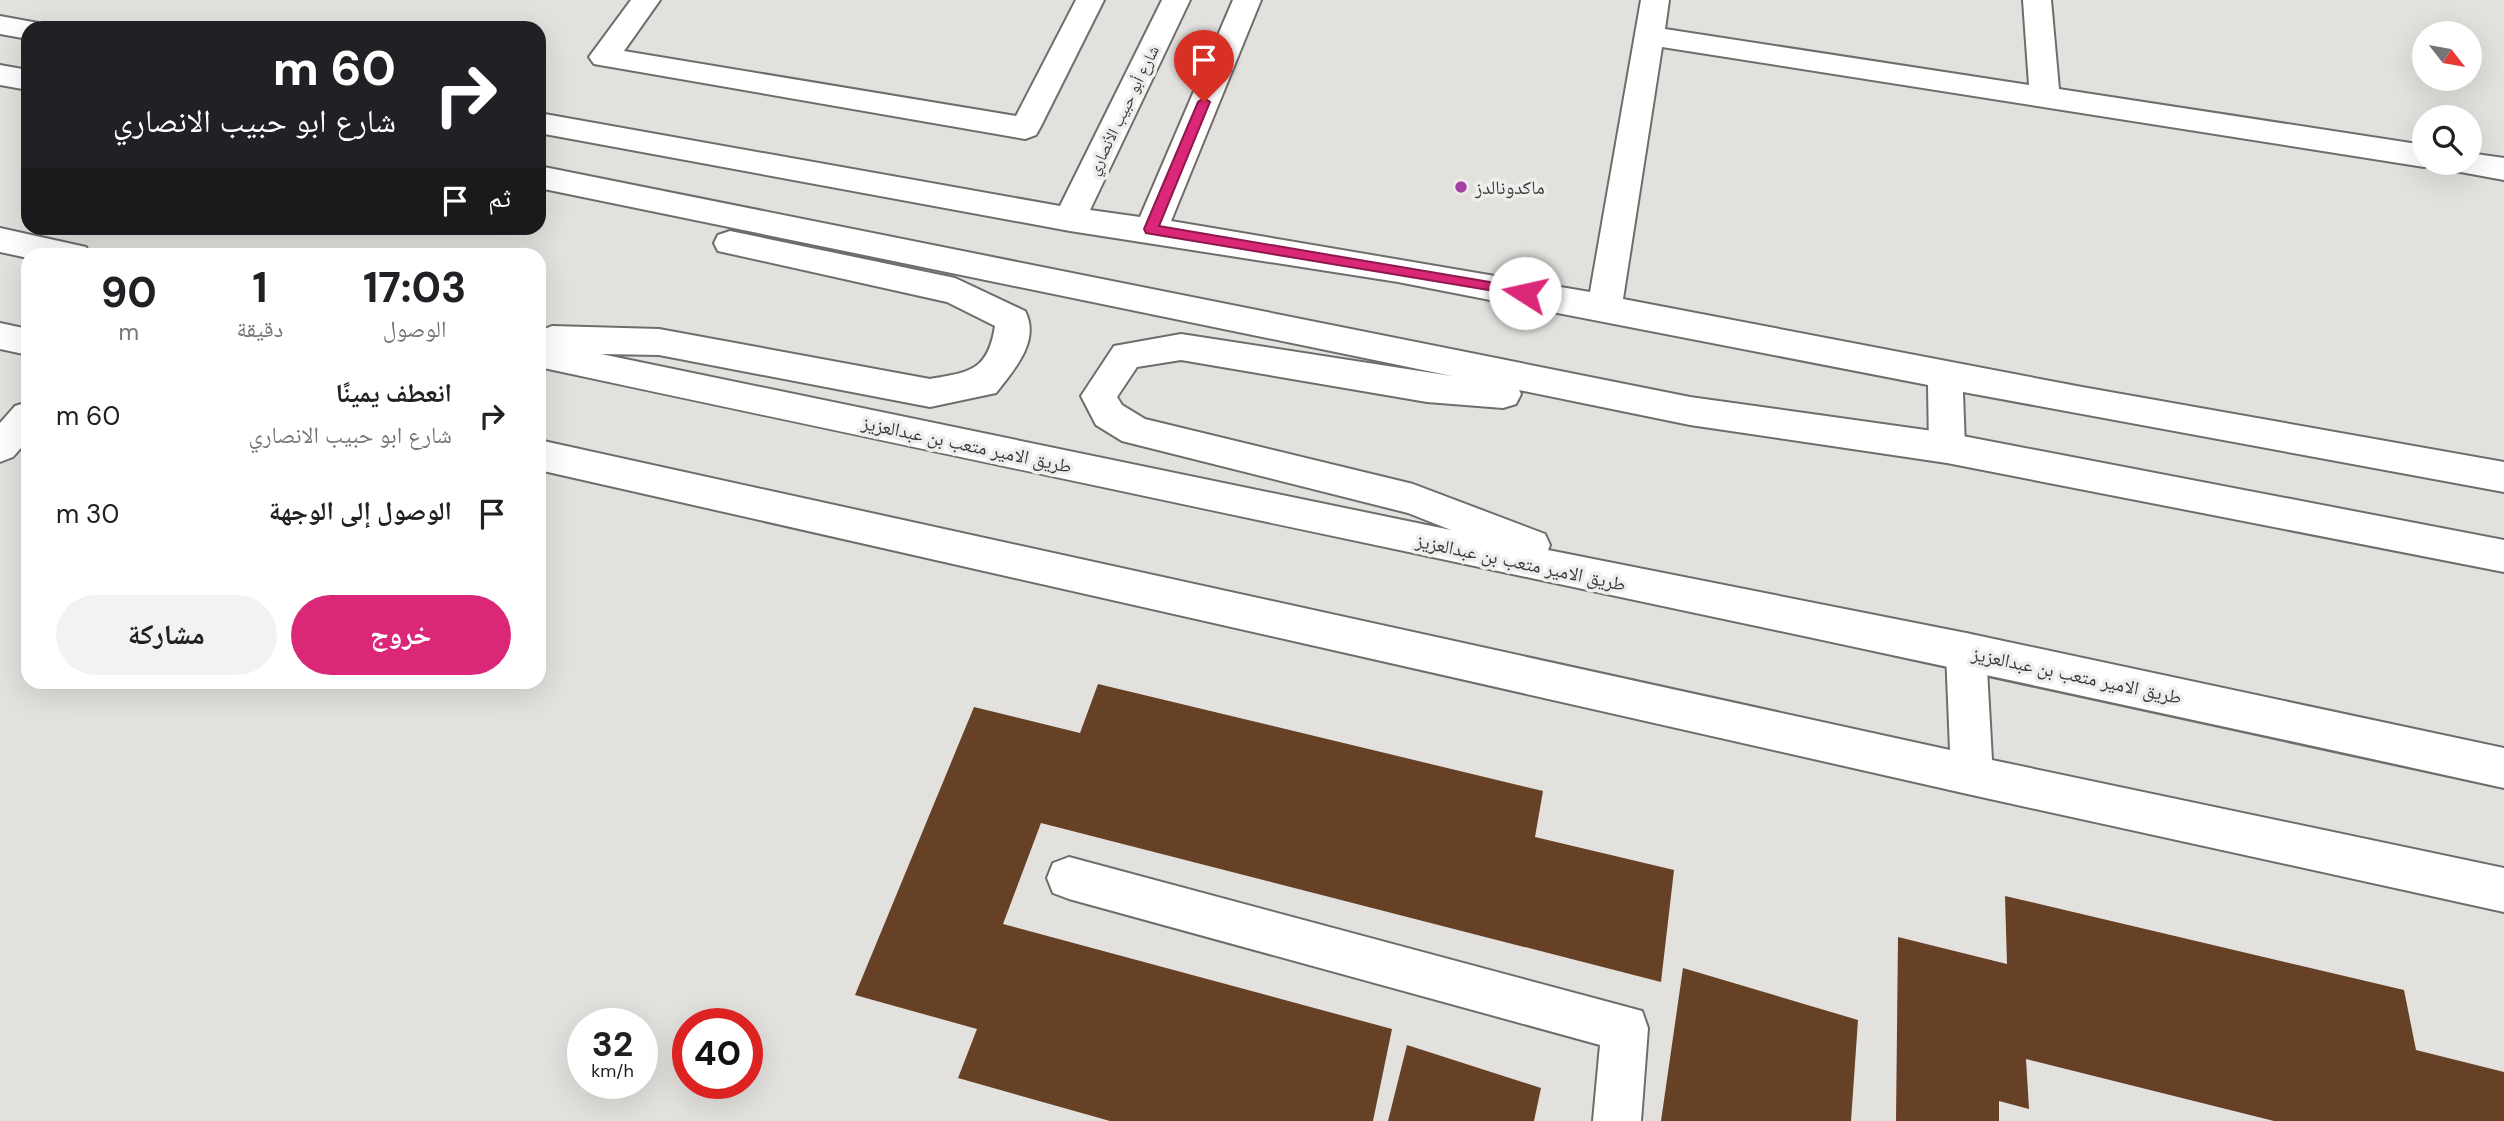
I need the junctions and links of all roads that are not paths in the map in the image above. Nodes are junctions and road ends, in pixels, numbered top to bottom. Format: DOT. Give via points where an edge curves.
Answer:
graph roads {
  1 [pos="646,0"];
  2 [pos="1090,0"];
  3 [pos="1176,0"];
  4 [pos="1247,0"];
  5 [pos="1656,0"];
  6 [pos="2037,0"];
  7 [pos="0,25"];
  8 [pos="21,29"];
  9 [pos="1650,36"];
  10 [pos="0,75"];
  11 [pos="21,79"];
  12 [pos="2045,97"];
  13 [pos="546,124"];
  14 [pos="2412,154"];
  15 [pos="2482,166"];
  16 [pos="2504,169"];
  17 [pos="546,179"];
  18 [pos="546,180"];
  19 [pos="1070,219"];
  20 [pos="1151,229"];
  21 [pos="0,240"];
  22 [pos="37,248"];
  23 [pos="1605,307"];
  24 [pos="0,336"];
  25 [pos="546,339"];
  26 [pos="21,340"];
  27 [pos="546,355"];
  28 [pos="1945,375"];
  29 [pos="1689,411"];
  30 [pos="21,424"];
  31 [pos="0,447"];
  32 [pos="1947,449"];
  33 [pos="546,457"];
  34 [pos="2504,477"];
  35 [pos="2504,556"];
  36 [pos="1639,586"];
  37 [pos="1966,650"];
  38 [pos="2504,768"];
  39 [pos="1972,775"];
  40 [pos="1069,878"];
  41 [pos="2504,890"];
  42 [pos="1616,1121"];
  1 -- 2 [label="street" via="604,57 1025,128"];
  3 -- 19 [label="street, شارع أبو حبيب الأنصاري"];
  4 -- 20 [label="street"];
  5 -- 9 [label="street"];
  6 -- 12 [label="street"];
  7 -- 8 [label="street"];
  9 -- 12 [label="street"];
  9 -- 23 [label="street"];
  10 -- 11 [label="street"];
  12 -- 14 [label="street"];
  13 -- 19 [label="street"];
  15 -- 16 [label="street"];
  17 -- 29 [label="street"];
  18 -- 25 [label="street" via="723,241 955,291 1013,320 1008,353 983,383 930,393 659,342"];
  19 -- 20 [label="street"];
  20 -- 23 [label="street"];
  21 -- 22 [label="street"];
  23 -- 28 [label="street"];
  24 -- 26 [label="street"];
  27 -- 36 [label="street, طريق الامير متعب بن عبدالعزيز"];
  28 -- 32 [label="street"];
  28 -- 34 [label="street"];
  29 -- 32 [label="street"];
  29 -- 36 [label="street" via="1427,387 1181,347 1126,355 1099,396 1109,415 1135,431 1413,499"];
  30 -- 31 [label="street"];
  32 -- 35 [label="street"];
  33 -- 39 [label="street"];
  36 -- 37 [label="street, طريق الامير متعب بن عبدالعزيز"];
  37 -- 38 [label="street, طريق الامير متعب بن عبدالعزيز"];
  37 -- 39 [label="street"];
  39 -- 41 [label="street"];
  40 -- 42 [label="street" via="1625,1028"];
}
